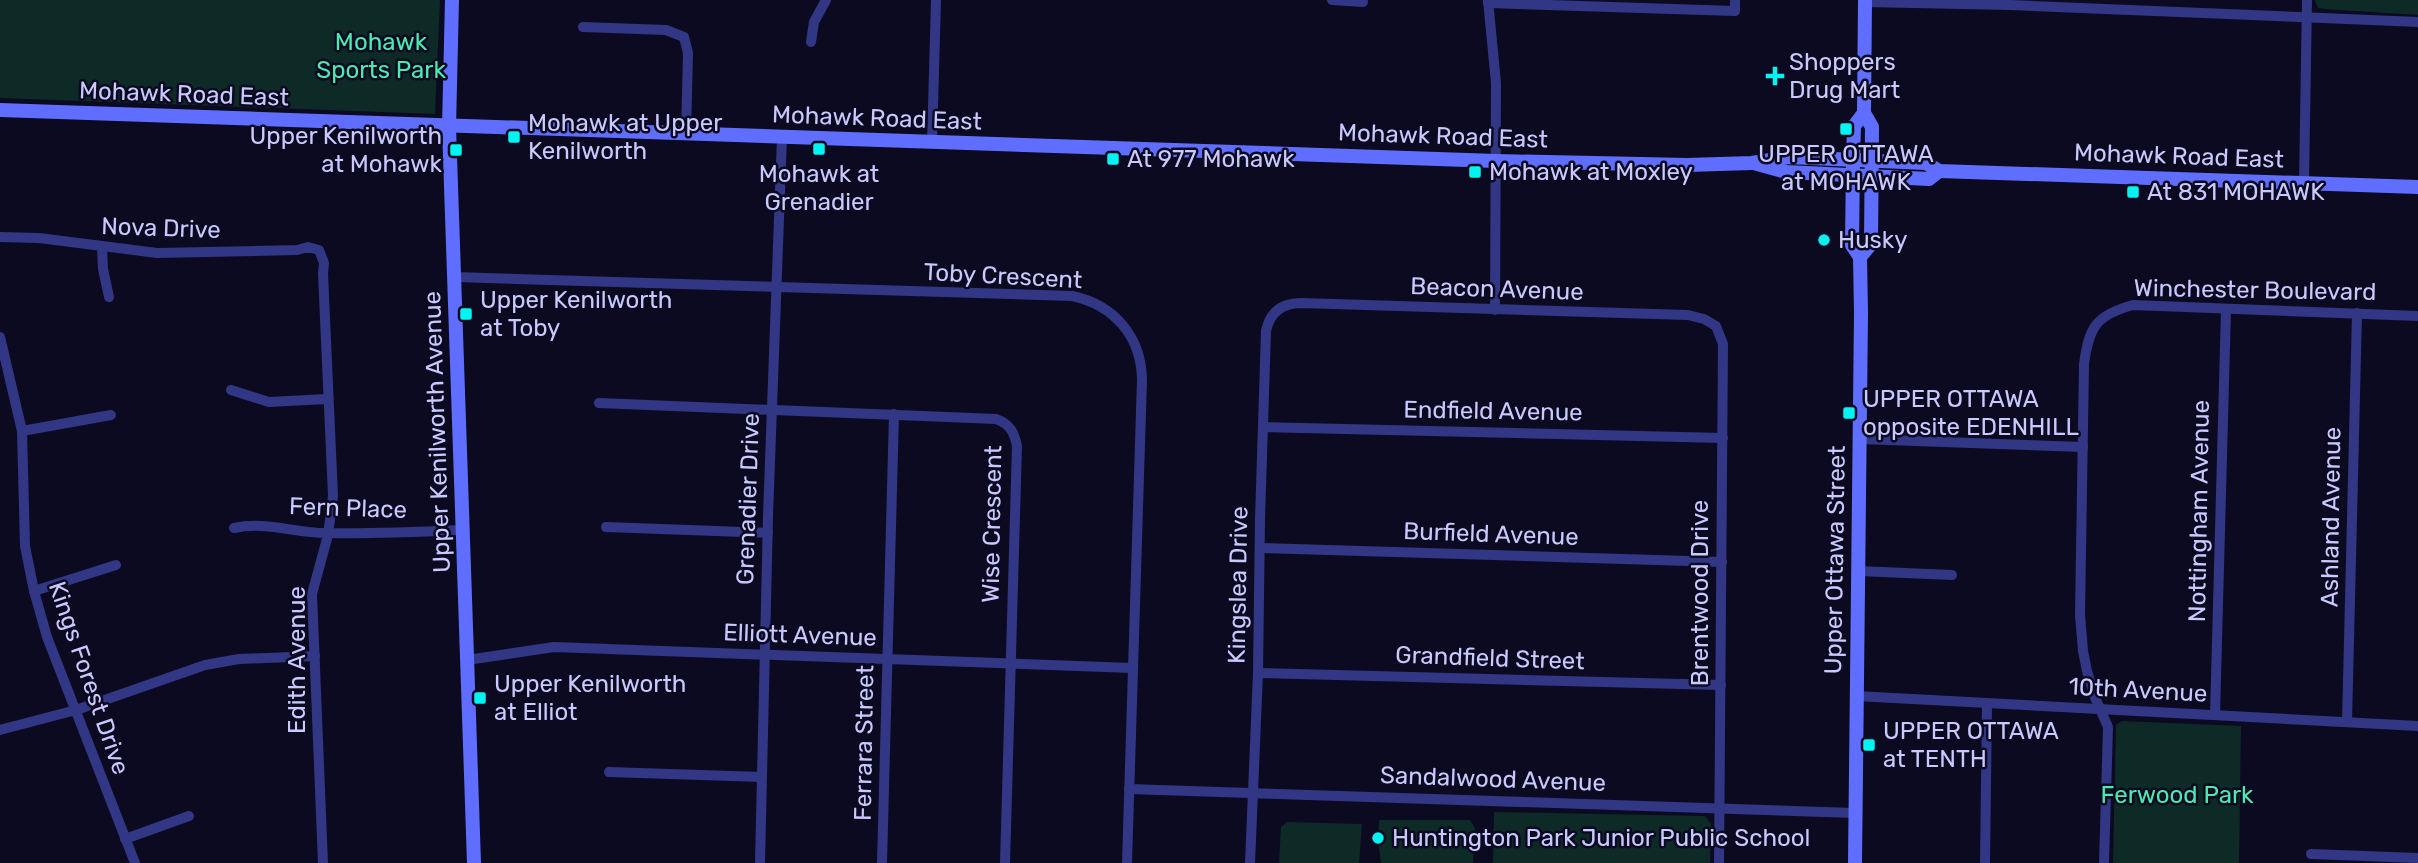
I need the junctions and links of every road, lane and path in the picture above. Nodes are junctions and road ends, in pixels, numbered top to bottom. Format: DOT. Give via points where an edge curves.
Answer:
graph roads {
  1 [pos="452,0"];
  2 [pos="826,0"];
  3 [pos="936,0"];
  4 [pos="1332,0"];
  5 [pos="1735,0"];
  6 [pos="2307,0"];
  7 [pos="1865,1"];
  8 [pos="1363,2"];
  9 [pos="1488,2"];
  10 [pos="2010,2"];
  11 [pos="2306,19"];
  12 [pos="2418,22"];
  13 [pos="583,27"];
  14 [pos="811,42"];
  15 [pos="0,110"];
  16 [pos="1864,113"];
  17 [pos="449,127"];
  18 [pos="686,134"];
  19 [pos="782,137"];
  20 [pos="932,143"];
  21 [pos="1496,161"];
  22 [pos="1853,168"];
  23 [pos="1871,168"];
  24 [pos="2304,183"];
  25 [pos="2418,187"];
  26 [pos="0,237"];
  27 [pos="102,248"];
  28 [pos="319,250"];
  29 [pos="1860,257"];
  30 [pos="455,277"];
  31 [pos="776,287"];
  32 [pos="109,297"];
  33 [pos="2225,309"];
  34 [pos="1277,310"];
  35 [pos="1495,310"];
  36 [pos="2357,313"];
  37 [pos="2418,316"];
  38 [pos="1715,325"];
  39 [pos="0,337"];
  40 [pos="231,390"];
  41 [pos="327,399"];
  42 [pos="599,403"];
  43 [pos="772,410"];
  44 [pos="894,414"];
  45 [pos="111,415"];
  46 [pos="1263,427"];
  47 [pos="22,431"];
  48 [pos="1723,438"];
  49 [pos="1860,439"];
  50 [pos="2082,447"];
  51 [pos="606,527"];
  52 [pos="234,528"];
  53 [pos="461,530"];
  54 [pos="327,533"];
  55 [pos="768,533"];
  56 [pos="1260,548"];
  57 [pos="1722,562"];
  58 [pos="116,565"];
  59 [pos="1858,571"];
  60 [pos="1952,575"];
  61 [pos="34,591"];
  62 [pos="765,654"];
  63 [pos="315,656"];
  64 [pos="887,659"];
  65 [pos="467,660"];
  66 [pos="1011,665"];
  67 [pos="1132,667"];
  68 [pos="1258,673"];
  69 [pos="1721,685"];
  70 [pos="1856,696"];
  71 [pos="1987,703"];
  72 [pos="2102,709"];
  73 [pos="74,710"];
  74 [pos="2215,715"];
  75 [pos="2347,722"];
  76 [pos="2418,726"];
  77 [pos="0,730"];
  78 [pos="609,772"];
  79 [pos="762,778"];
  80 [pos="1129,789"];
  81 [pos="1253,793"];
  82 [pos="1720,808"];
  83 [pos="1855,813"];
  84 [pos="189,816"];
  85 [pos="125,839"];
  86 [pos="2311,854"];
  87 [pos="2418,858"];
  88 [pos="135,863"];
  89 [pos="323,863"];
  90 [pos="474,863"];
  91 [pos="760,863"];
  92 [pos="882,863"];
  93 [pos="1005,863"];
  94 [pos="1128,863"];
  95 [pos="1250,863"];
  96 [pos="1719,863"];
  97 [pos="1855,863"];
  98 [pos="1985,863"];
  99 [pos="2104,863"];
  1 -- 17 [label="main road, Upper Kenilworth Avenue"];
  2 -- 14 [label="street" via="814,22"];
  3 -- 20 [label="street"];
  4 -- 8 [label="street"];
  5 -- 9 [label="street" via="1735,11"];
  6 -- 11 [label="street"];
  7 -- 10 [label="street"];
  7 -- 16 [label="main road, Upper Ottawa Street"];
  9 -- 21 [label="street" via="1496,83"];
  10 -- 11 [label="street"];
  11 -- 12 [label="street"];
  11 -- 24 [label="street"];
  13 -- 18 [label="street" via="666,30 684,37 688,53"];
  15 -- 17 [label="main road, Mohawk Road East"];
  16 -- 22 [label="main road, Upper Ottawa Street" via="1854,126"];
  16 -- 23 [label="main road, Upper Ottawa Street" via="1872,127"];
  17 -- 18 [label="main road, Mohawk Road East"];
  17 -- 30 [label="main road, Upper Kenilworth Avenue"];
  18 -- 19 [label="main road, Mohawk Road East"];
  19 -- 20 [label="main road, Mohawk Road East"];
  19 -- 31 [label="street, Grenadier Drive"];
  20 -- 21 [label="main road, Mohawk Road East"];
  21 -- 22 [label="main road, Mohawk Road East" via="1687,164 1788,157"];
  21 -- 35 [label="street"];
  22 -- 23 [label="main road, Mohawk Road East"];
  22 -- 29 [label="main road, Upper Ottawa Street" via="1852,245"];
  23 -- 24 [label="main road, Mohawk Road East" via="1929,179 1939,172"];
  23 -- 29 [label="main road, Upper Ottawa Street" via="1871,244"];
  24 -- 25 [label="main road, Mohawk Road East"];
  26 -- 27 [label="street, Nova Drive"];
  27 -- 28 [label="street, Nova Drive" via="157,253"];
  27 -- 32 [label="street"];
  28 -- 41 [label="street, Edith Avenue" via="324,263"];
  29 -- 49 [label="main road, Upper Ottawa Street"];
  30 -- 31 [label="street, Toby Crescent"];
  30 -- 53 [label="main road, Upper Kenilworth Avenue"];
  31 -- 43 [label="street, Grenadier Drive"];
  31 -- 67 [label="street, Toby Crescent" via="1072,296 1091,301 1118,319 1135,344 1142,367"];
  33 -- 36 [label="street, Winchester Boulevard"];
  33 -- 50 [label="street, Winchester Boulevard" via="2133,305 2100,318 2087,344 2084,364"];
  33 -- 74 [label="street, Nottingham Avenue"];
  34 -- 35 [label="street, Beacon Avenue" via="1302,303"];
  34 -- 46 [label="street, Kingslea Drive" via="1266,331"];
  35 -- 38 [label="street, Beacon Avenue" via="1688,315"];
  36 -- 37 [label="street, Winchester Boulevard"];
  36 -- 75 [label="street, Ashland Avenue"];
  38 -- 48 [label="street, Brentwood Drive" via="1723,344"];
  39 -- 47 [label="street, Kings Forest Drive"];
  40 -- 41 [label="street" via="270,402"];
  41 -- 54 [label="street, Edith Avenue" via="333,496"];
  42 -- 43 [label="street, Wise Crescent"];
  43 -- 44 [label="street, Wise Crescent"];
  43 -- 55 [label="street, Grenadier Drive"];
  44 -- 64 [label="street, Ferrara Street"];
  44 -- 66 [label="street, Wise Crescent" via="996,419 1013,432 1017,446"];
  45 -- 47 [label="street"];
  46 -- 48 [label="street, Endfield Avenue"];
  46 -- 56 [label="street, Kingslea Drive"];
  47 -- 61 [label="street, Kings Forest Drive" via="25,546"];
  48 -- 57 [label="street, Brentwood Drive"];
  49 -- 50 [label="street"];
  49 -- 59 [label="main road, Upper Ottawa Street"];
  50 -- 72 [label="street, Winchester Boulevard" via="2080,615 2083,651"];
  51 -- 55 [label="street"];
  52 -- 54 [label="street, Fern Place" via="262,524"];
  53 -- 54 [label="street, Fern Place"];
  53 -- 65 [label="main road, Upper Kenilworth Avenue"];
  54 -- 63 [label="street, Edith Avenue" via="312,594"];
  55 -- 62 [label="street, Grenadier Drive"];
  56 -- 57 [label="street, Burfield Avenue"];
  56 -- 68 [label="street, Kingslea Drive"];
  57 -- 69 [label="street, Brentwood Drive"];
  58 -- 61 [label="street"];
  59 -- 60 [label="street"];
  59 -- 70 [label="main road, Upper Ottawa Street"];
  61 -- 73 [label="street, Kings Forest Drive"];
  62 -- 64 [label="street, Elliott Avenue"];
  62 -- 65 [label="street, Elliott Avenue" via="554,647"];
  62 -- 79 [label="street, Grenadier Drive"];
  63 -- 73 [label="street" via="205,665"];
  63 -- 89 [label="street, Edith Avenue"];
  64 -- 66 [label="street, Elliott Avenue"];
  64 -- 92 [label="street, Ferrara Street"];
  65 -- 90 [label="main road, Upper Kenilworth Avenue"];
  66 -- 67 [label="street, Elliott Avenue"];
  66 -- 93 [label="street, Wise Crescent"];
  67 -- 80 [label="street, Toby Crescent"];
  68 -- 69 [label="street, Grandfield Street"];
  68 -- 81 [label="street, Kingslea Drive"];
  69 -- 82 [label="street, Brentwood Drive"];
  70 -- 71 [label="street, 10th Avenue"];
  70 -- 83 [label="main road, Upper Ottawa Street"];
  71 -- 72 [label="street, 10th Avenue"];
  71 -- 98 [label="street"];
  72 -- 74 [label="street, 10th Avenue"];
  72 -- 99 [label="street, Winchester Boulevard" via="2108,727"];
  73 -- 77 [label="street"];
  73 -- 85 [label="street, Kings Forest Drive"];
  74 -- 75 [label="street, 10th Avenue"];
  75 -- 76 [label="street, 10th Avenue"];
  78 -- 79 [label="street"];
  79 -- 91 [label="street, Grenadier Drive"];
  80 -- 81 [label="street, Sandalwood Avenue"];
  80 -- 94 [label="street, Toby Crescent"];
  81 -- 82 [label="street, Sandalwood Avenue"];
  81 -- 95 [label="street, Kingslea Drive"];
  82 -- 83 [label="street, Sandalwood Avenue"];
  82 -- 96 [label="street, Brentwood Drive"];
  83 -- 97 [label="main road, Upper Ottawa Street"];
  84 -- 85 [label="street"];
  85 -- 88 [label="street, Kings Forest Drive"];
  86 -- 87 [label="street"];
}
